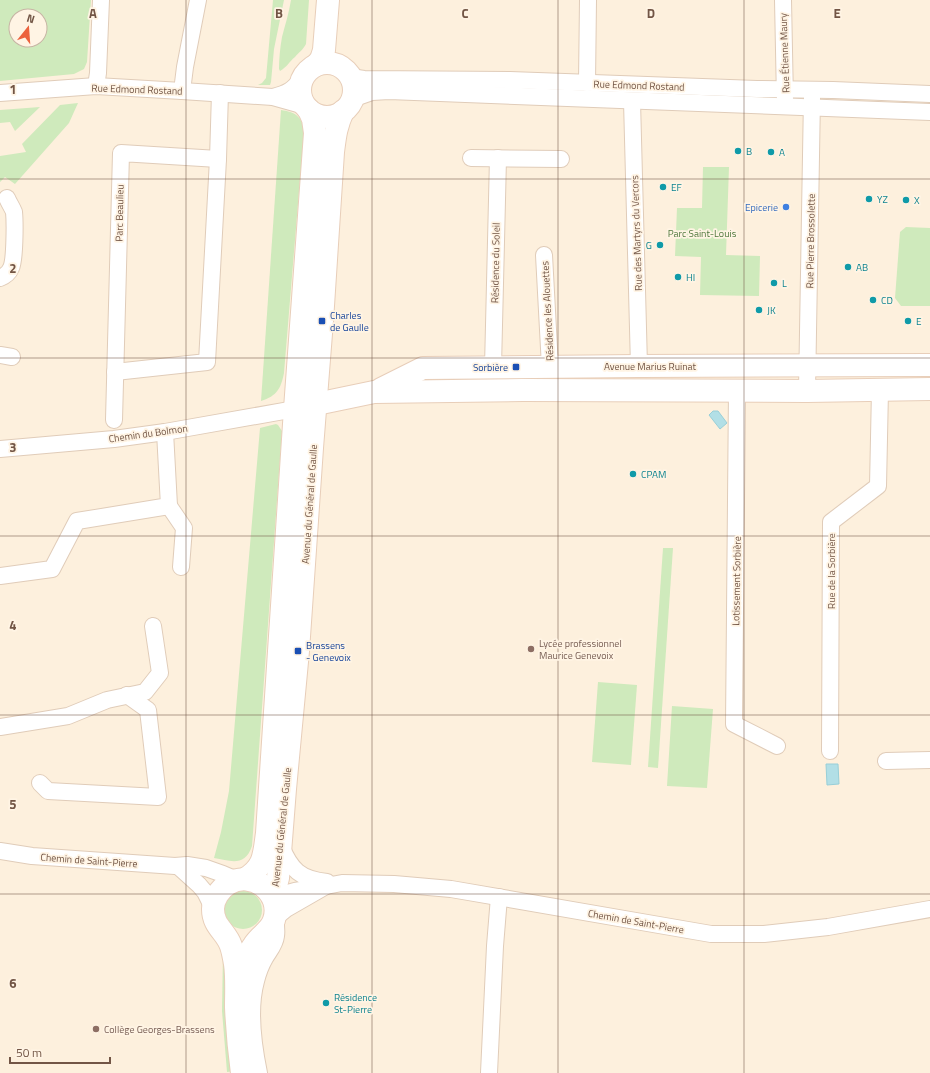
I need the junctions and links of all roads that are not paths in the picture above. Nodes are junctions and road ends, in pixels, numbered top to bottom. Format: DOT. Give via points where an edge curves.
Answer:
graph roads {
  1 [pos="101,0"];
  2 [pos="198,0"];
  3 [pos="328,0"];
  4 [pos="340,0"];
  5 [pos="588,0"];
  6 [pos="780,1"];
  7 [pos="344,71"];
  8 [pos="309,72"];
  9 [pos="587,83"];
  10 [pos="96,86"];
  11 [pos="785,89"];
  12 [pos="812,90"];
  13 [pos="182,91"];
  14 [pos="220,93"];
  15 [pos="0,94"];
  16 [pos="930,94"];
  17 [pos="273,97"];
  18 [pos="632,101"];
  19 [pos="348,105"];
  20 [pos="785,106"];
  21 [pos="812,108"];
  22 [pos="309,110"];
  23 [pos="930,112"];
  24 [pos="471,158"];
  25 [pos="498,158"];
  26 [pos="218,159"];
  27 [pos="561,159"];
  28 [pos="6,198"];
  29 [pos="544,255"];
  30 [pos="0,278"];
  31 [pos="930,365"];
  32 [pos="639,366"];
  33 [pos="808,366"];
  34 [pos="493,367"];
  35 [pos="550,367"];
  36 [pos="115,372"];
  37 [pos="930,389"];
  38 [pos="737,390"];
  39 [pos="880,390"];
  40 [pos="807,391"];
  41 [pos="374,392"];
  42 [pos="306,406"];
  43 [pos="114,420"];
  44 [pos="165,432"];
  45 [pos="0,449"];
  46 [pos="169,506"];
  47 [pos="181,567"];
  48 [pos="0,576"];
  49 [pos="153,626"];
  50 [pos="127,695"];
  51 [pos="0,727"];
  52 [pos="777,746"];
  53 [pos="830,751"];
  54 [pos="886,760"];
  55 [pos="930,760"];
  56 [pos="40,783"];
  57 [pos="281,846"];
  58 [pos="0,851"];
  59 [pos="178,866"];
  60 [pos="241,879"];
  61 [pos="342,883"];
  62 [pos="499,896"];
  63 [pos="213,908"];
  64 [pos="274,908"];
  65 [pos="930,909"];
  66 [pos="225,935"];
  67 [pos="260,938"];
  68 [pos="237,984"];
  69 [pos="242,1073"];
  70 [pos="259,1073"];
  71 [pos="489,1073"];
  1 -- 10 [label="street"];
  2 -- 13 [label="street"];
  3 -- 8 [label="street" via="324,50 320,62"];
  4 -- 7 [label="street" via="336,54"];
  5 -- 9 [label="street"];
  6 -- 11 [label="street, Rue Étienne Maury"];
  7 -- 8 [label="street" via="332,64 324,63"];
  7 -- 9 [label="street, Rue Edmond Rostand" via="364,79"];
  7 -- 19 [label="street" via="353,83 354,91"];
  8 -- 17 [label="street, Rue Edmond Rostand" via="294,88"];
  8 -- 22 [label="street" via="300,87 301,96"];
  9 -- 11 [label="street, Rue Edmond Rostand"];
  10 -- 13 [label="street, Rue Edmond Rostand"];
  10 -- 15 [label="street, Rue Edmond Rostand"];
  11 -- 12 [label="street, Rue Edmond Rostand"];
  11 -- 20 [label="street, Rue Étienne Maury"];
  12 -- 16 [label="street, Rue Edmond Rostand"];
  12 -- 21 [label="street, Rue Pierre Brossolette"];
  13 -- 14 [label="street, Rue Edmond Rostand"];
  14 -- 17 [label="street, Rue Edmond Rostand"];
  14 -- 26 [label="street"];
  17 -- 22 [label="street, Rue Edmond Rostand"];
  18 -- 19 [label="street, Rue Edmond Rostand" via="389,91 372,92"];
  18 -- 20 [label="street, Rue Edmond Rostand"];
  18 -- 32 [label="street, Rue des Martyrs du Vercors"];
  19 -- 22 [label="street" via="337,115 330,117"];
  19 -- 42 [label="street, Avenue du Général de Gaulle" via="338,122 333,152 322,321"];
  20 -- 21 [label="street, Rue Edmond Rostand"];
  21 -- 23 [label="street, Rue Edmond Rostand"];
  21 -- 33 [label="street, Rue Pierre Brossolette"];
  22 -- 42 [label="street, Avenue du Général de Gaulle" via="315,133"];
  24 -- 25 [label="street"];
  25 -- 27 [label="street"];
  25 -- 34 [label="street, Résidence du Soleil"];
  26 -- 36 [label="street" via="207,362"];
  26 -- 36 [label="street, Parc Beaulieu" via="120,153"];
  28 -- 30 [label="street" via="14,212 14,260 7,274"];
  29 -- 35 [label="street, Résidence les Alouettes"];
  31 -- 33 [label="street, Avenue Marius Ruinat"];
  32 -- 33 [label="street, Avenue Marius Ruinat"];
  32 -- 35 [label="street, Avenue Marius Ruinat"];
  33 -- 40 [label="street, Rue Pierre Brossolette"];
  34 -- 35 [label="street, Avenue Marius Ruinat"];
  34 -- 41 [label="street, Avenue Marius Ruinat" via="423,368"];
  36 -- 43 [label="street, Parc Beaulieu"];
  37 -- 39 [label="street, Avenue Marius Ruinat"];
  38 -- 40 [label="street, Avenue Marius Ruinat"];
  38 -- 41 [label="street, Avenue Marius Ruinat"];
  38 -- 52 [label="street, Lotissement Sorbière" via="734,724"];
  39 -- 40 [label="street, Avenue Marius Ruinat"];
  39 -- 53 [label="street, Rue de la Sorbière" via="878,486 831,522"];
  41 -- 42 [label="street, Avenue Marius Ruinat"];
  42 -- 44 [label="street, Chemin du Bolmon"];
  42 -- 57 [label="street, Avenue du Général de Gaulle" via="312,448"];
  42 -- 60 [label="street, Avenue du Général de Gaulle" via="267,833 262,862 257,870"];
  44 -- 45 [label="street, Chemin du Bolmon"];
  44 -- 46 [label="street"];
  46 -- 47 [label="street" via="184,528"];
  46 -- 48 [label="street" via="77,521 52,569"];
  49 -- 50 [label="street" via="160,673 145,692"];
  50 -- 51 [label="street" via="68,716"];
  50 -- 56 [label="street" via="148,710 158,798 48,791"];
  54 -- 55 [label="street"];
  57 -- 61 [label="street, Chemin de Saint-Pierre" via="286,859 297,872 320,881"];
  57 -- 64 [label="street, Avenue du Général de Gaulle"];
  58 -- 59 [label="street, Chemin de Saint-Pierre" via="32,856"];
  59 -- 60 [label="street, Chemin de Saint-Pierre" via="206,868"];
  59 -- 63 [label="street" via="205,892"];
  60 -- 63 [label="street, Avenue du Général de Gaulle" via="230,883 218,893"];
  60 -- 64 [label="street, Avenue du Général de Gaulle" via="254,880 262,884 268,890"];
  61 -- 62 [label="street, Chemin de Saint-Pierre" via="394,884"];
  61 -- 64 [label="street, Chemin de Saint-Pierre" via="326,886 286,909"];
  62 -- 65 [label="street, Chemin de Saint-Pierre" via="711,934 764,934 828,927"];
  62 -- 71 [label="street"];
  63 -- 66 [label="street, Avenue du Général de Gaulle" via="214,918"];
  64 -- 67 [label="street, Avenue du Général de Gaulle" via="272,925"];
  64 -- 70 [label="street, Avenue du Général de Gaulle" via="276,939 259,970 253,996 253,1034"];
  66 -- 67 [label="street" via="242,942"];
  66 -- 68 [label="street, Avenue du Général de Gaulle" via="231,946"];
  67 -- 68 [label="street, Avenue du Général de Gaulle" via="250,952"];
  68 -- 69 [label="street, Avenue du Général de Gaulle"];
}
